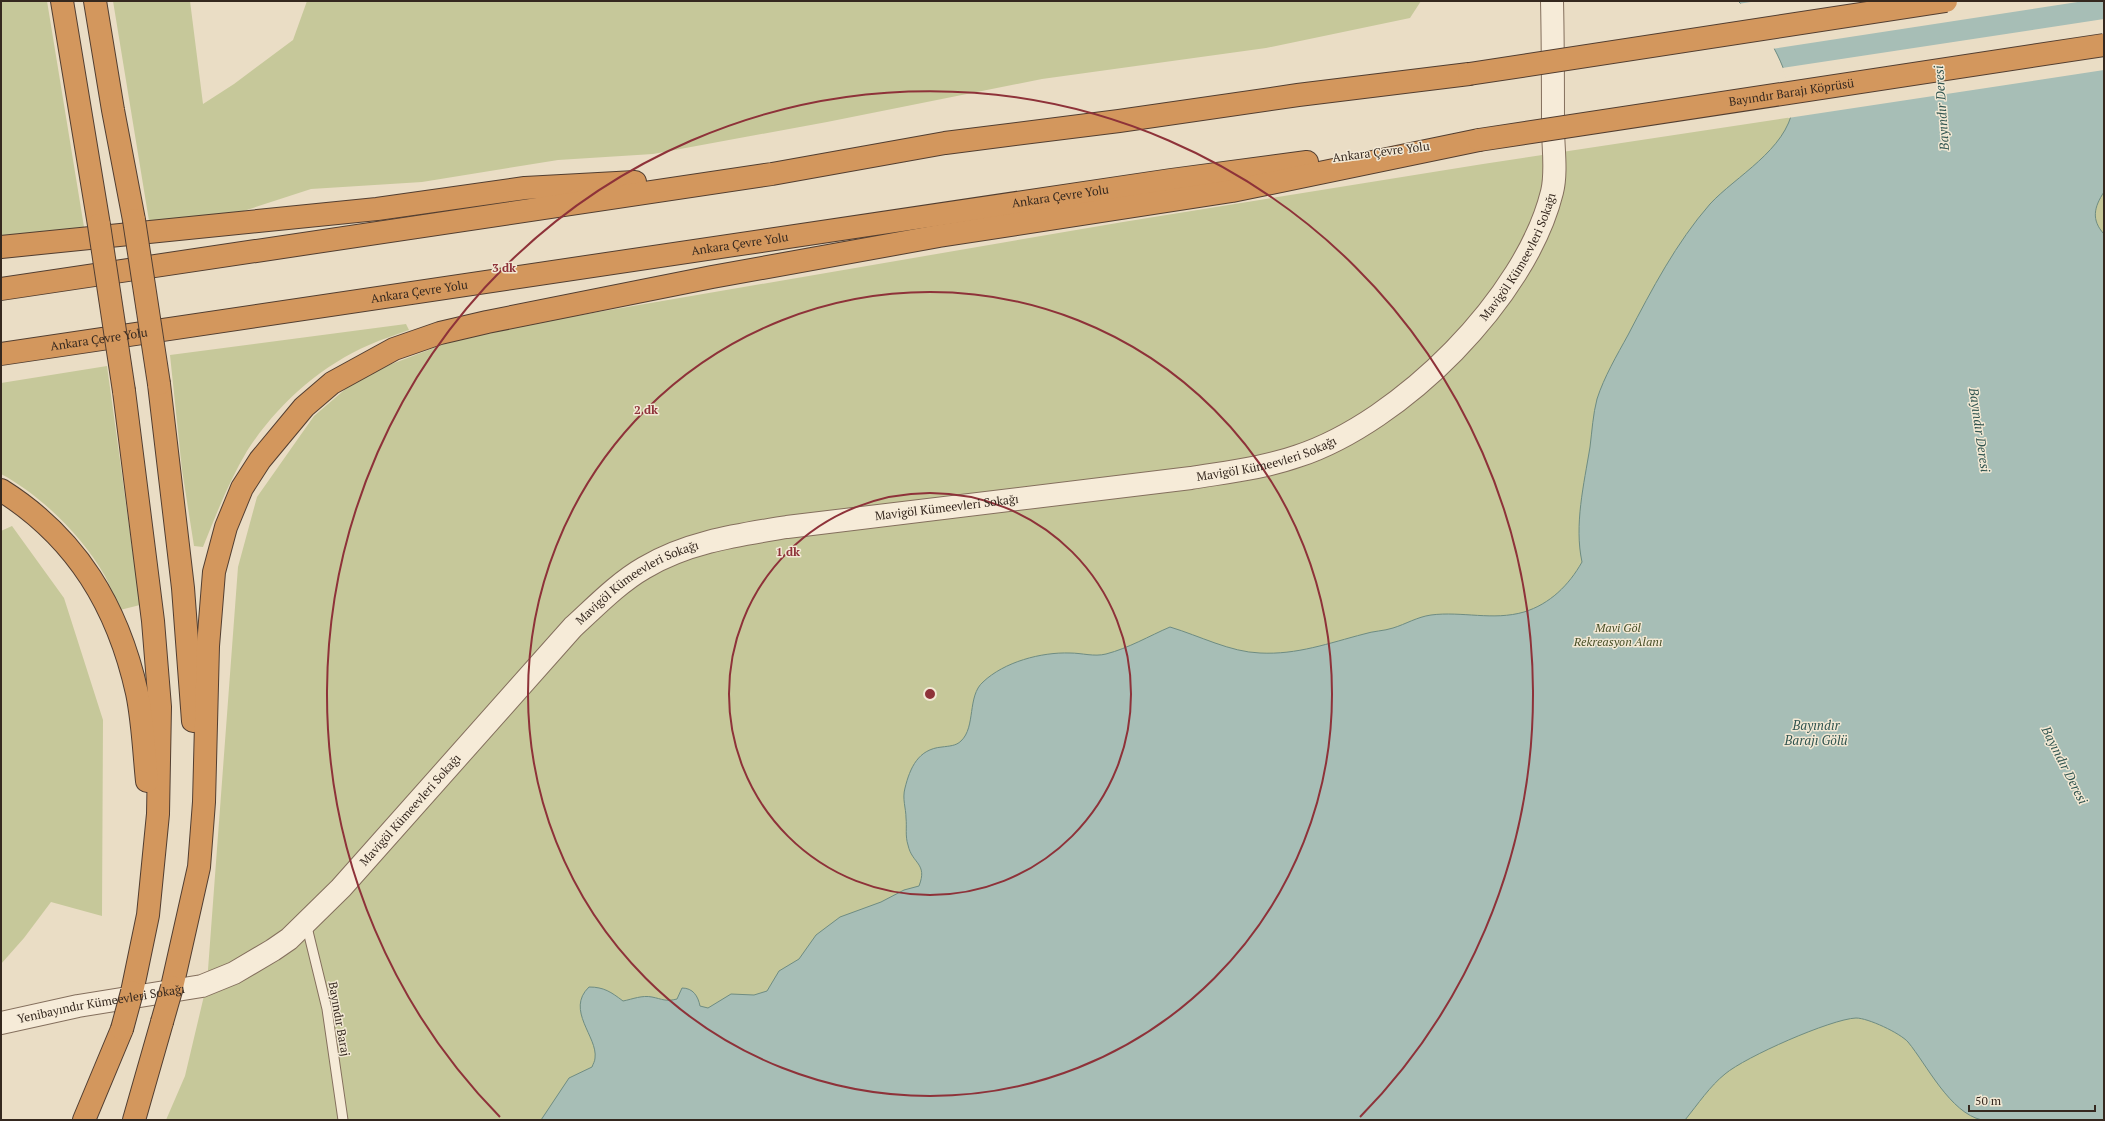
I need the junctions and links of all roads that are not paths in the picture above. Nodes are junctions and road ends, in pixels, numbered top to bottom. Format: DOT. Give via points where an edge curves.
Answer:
graph roads {
  1 [pos="62,1"];
  2 [pos="95,1"];
  3 [pos="1552,1"];
  4 [pos="1946,1"];
  5 [pos="2104,45"];
  6 [pos="1479,140"];
  7 [pos="772,174"];
  8 [pos="1,247"];
  9 [pos="1,289"];
  10 [pos="1,354"];
  11 [pos="1,490"];
  12 [pos="306,923"];
  13 [pos="202,986"];
  14 [pos="172,987"];
  15 [pos="132,992"];
  16 [pos="1,1023"];
  17 [pos="122,1029"];
  18 [pos="84,1120"];
  19 [pos="94,1120"];
  20 [pos="134,1120"];
  21 [pos="343,1120"];
  1 -- 15 [label="highway, bridge" via="124,391 153,621 160,706 158,814 148,915"];
  2 -- 14 [label="highway, bridge" via="134,220 159,384 183,588 192,696 194,763 191,829"];
  3 -- 12 [label="street, Mavigöl Kümeevleri Sokağı" via="1552,190 1540,229 1519,270 1469,336 1441,363 1375,417 1299,456 1253,467 1192,478 787,527 728,537 675,553 643,568 609,594 573,627 342,888"];
  4 -- 7 [label="highway, bridge" via="1469,74 945,143"];
  5 -- 6 [label="highway, Bayındır Barajı Köprüsü, bridge"];
  6 -- 10 [label="highway, Ankara Çevre Yolu" via="1171,180"];
  6 -- 14 [label="highway" via="1232,191 939,236 712,277 487,322 440,333 394,349 332,383 304,407 260,460 242,488 226,527 214,572 208,646 204,802 199,867"];
  7 -- 8 [label="highway" via="525,188 377,209"];
  7 -- 9 [label="highway"];
  11 -- 15 [label="highway" via="52,528 101,592 121,634 137,694 148,783"];
  12 -- 13 [label="street, Mavigöl Kümeevleri Sokağı" via="253,963"];
  12 -- 21 [label="lane, Bayındır Baraj" via="327,1009"];
  13 -- 16 [label="street, Yenibayındır Kümeevleri Sokağı" via="78,1006"];
  14 -- 20 [label="highway, bridge"];
  15 -- 17 [label="highway, bridge"];
  17 -- 18 [label="highway"];
  17 -- 19 [label="highway"];
}
